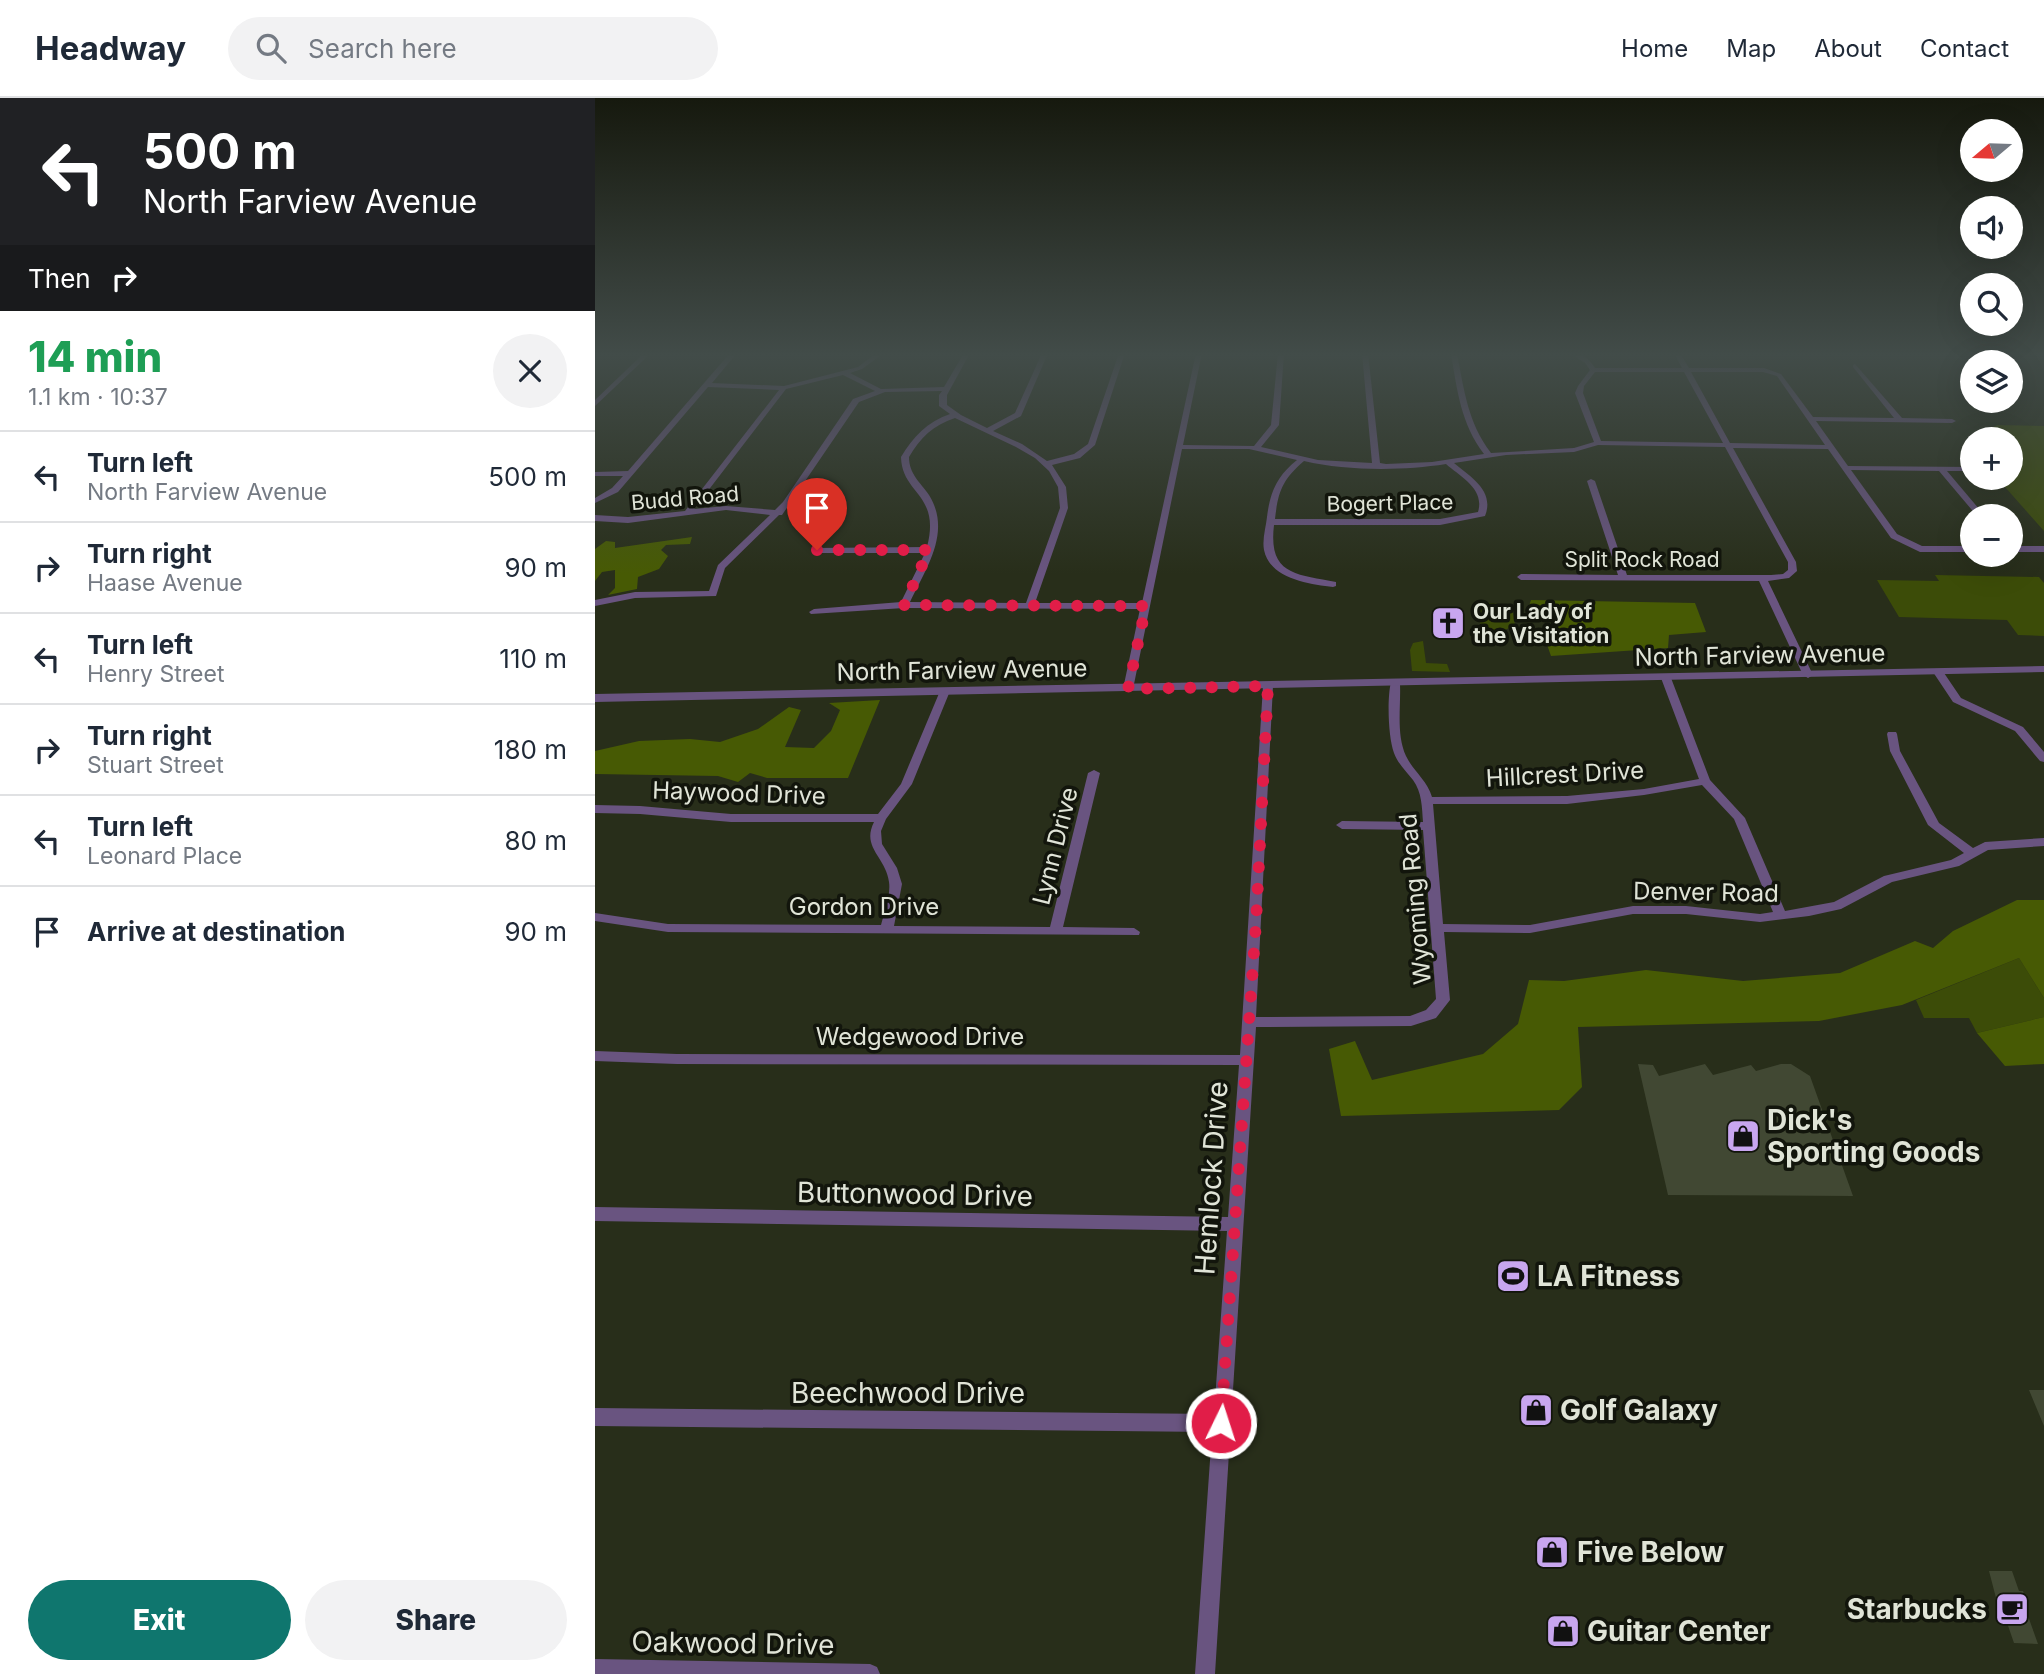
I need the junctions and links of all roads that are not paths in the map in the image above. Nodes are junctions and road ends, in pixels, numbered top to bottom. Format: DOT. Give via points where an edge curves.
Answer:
graph roads {
  1 [pos="671,427"];
  2 [pos="754,427"];
  3 [pos="837,427"];
  4 [pos="928,427"];
  5 [pos="981,427"];
  6 [pos="994,427"];
  7 [pos="1097,427"];
  8 [pos="1183,427"];
  9 [pos="1274,427"];
  10 [pos="1372,427"];
  11 [pos="1469,427"];
  12 [pos="1592,427"];
  13 [pos="1717,427"];
  14 [pos="1815,427"];
  15 [pos="988,430"];
  16 [pos="1598,443"];
  17 [pos="1728,446"];
  18 [pos="1179,447"];
  19 [pos="1828,447"];
  20 [pos="1256,449"];
  21 [pos="1489,455"];
  22 [pos="1303,458"];
  23 [pos="1448,462"];
  24 [pos="1046,464"];
  25 [pos="1376,466"];
  26 [pos="1844,468"];
  27 [pos="1941,469"];
  28 [pos="1960,469"];
  29 [pos="630,473"];
  30 [pos="595,474"];
  31 [pos="1591,481"];
  32 [pos="595,501"];
  33 [pos="1971,504"];
  34 [pos="688,512"];
  35 [pos="779,513"];
  36 [pos="595,518"];
  37 [pos="1271,522"];
  38 [pos="1960,549"];
  39 [pos="817,550"];
  40 [pos="929,550"];
  41 [pos="2023,550"];
  42 [pos="2044,550"];
  43 [pos="1521,577"];
  44 [pos="1623,577"];
  45 [pos="1762,578"];
  46 [pos="1333,584"];
  47 [pos="595,603"];
  48 [pos="904,605"];
  49 [pos="1030,605"];
  50 [pos="1146,606"];
  51 [pos="814,612"];
  52 [pos="2044,670"];
  53 [pos="1938,672"];
  54 [pos="1808,675"];
  55 [pos="1666,678"];
  56 [pos="1395,684"];
  57 [pos="1268,686"];
  58 [pos="1128,689"];
  59 [pos="945,691"];
  60 [pos="595,698"];
  61 [pos="1892,734"];
  62 [pos="2044,760"];
  63 [pos="1094,773"];
  64 [pos="1705,781"];
  65 [pos="1427,801"];
  66 [pos="595,809"];
  67 [pos="881,818"];
  68 [pos="1342,825"];
  69 [pos="1429,825"];
  70 [pos="2044,842"];
  71 [pos="1971,852"];
  72 [pos="1781,916"];
  73 [pos="595,917"];
  74 [pos="887,928"];
  75 [pos="1439,928"];
  76 [pos="1056,930"];
  77 [pos="1134,932"];
  78 [pos="1248,1022"];
  79 [pos="595,1055"];
  80 [pos="1245,1060"];
  81 [pos="595,1214"];
  82 [pos="1234,1224"];
  83 [pos="595,1417"];
  84 [pos="1221,1423"];
  85 [pos="595,1669"];
  86 [pos="738,1673"];
  87 [pos="870,1674"];
  88 [pos="1205,1674"];
  1 -- 29 [label="street"];
  2 -- 34 [label="street"];
  3 -- 35 [label="street"];
  4 -- 40 [label="street" via="905,457 908,476 930,501 938,522"];
  5 -- 15 [label="street"];
  6 -- 15 [label="street"];
  7 -- 24 [label="street" via="1091,446 1077,456"];
  8 -- 18 [label="street"];
  9 -- 20 [label="street"];
  10 -- 25 [label="street"];
  11 -- 21 [label="street"];
  12 -- 16 [label="street"];
  13 -- 17 [label="street"];
  14 -- 19 [label="street"];
  15 -- 24 [label="street"];
  16 -- 17 [label="street"];
  16 -- 21 [label="street" via="1571,451"];
  17 -- 19 [label="street"];
  17 -- 45 [label="street, Split Rock Road" via="1794,568 1786,576"];
  18 -- 20 [label="street"];
  18 -- 50 [label="street"];
  19 -- 26 [label="street"];
  20 -- 22 [label="street"];
  21 -- 23 [label="street"];
  22 -- 25 [label="street"];
  22 -- 37 [label="street" via="1277,484"];
  23 -- 25 [label="street"];
  23 -- 37 [label="street, Bogert Place" via="1482,491 1482,514 1440,522"];
  24 -- 49 [label="street" via="1061,482 1064,508"];
  26 -- 27 [label="street"];
  26 -- 38 [label="street" via="1898,540 1920,549"];
  27 -- 28 [label="street"];
  27 -- 33 [label="street"];
  29 -- 30 [label="street"];
  29 -- 32 [label="street" via="615,490"];
  31 -- 44 [label="street"];
  34 -- 35 [label="street, Budd Road" via="726,508"];
  34 -- 36 [label="street, Budd Road" via="628,520"];
  35 -- 47 [label="street" via="729,557 717,575 713,594 635,595"];
  37 -- 46 [label="street" via="1268,547 1277,564 1302,578"];
  39 -- 40 [label="street"];
  40 -- 48 [label="street"];
  41 -- 42 [label="street"];
  43 -- 44 [label="street, Split Rock Road"];
  44 -- 45 [label="street, Split Rock Road"];
  45 -- 54 [label="street"];
  48 -- 49 [label="street"];
  48 -- 51 [label="street"];
  49 -- 50 [label="street"];
  50 -- 58 [label="street"];
  52 -- 53 [label="street, North Farview Avenue"];
  53 -- 54 [label="street, North Farview Avenue"];
  53 -- 62 [label="street" via="1957,700 2019,729"];
  54 -- 55 [label="street, North Farview Avenue"];
  55 -- 56 [label="street, North Farview Avenue"];
  55 -- 64 [label="street"];
  56 -- 57 [label="street, North Farview Avenue"];
  56 -- 65 [label="street, Wyoming Road" via="1398,748 1421,779"];
  57 -- 58 [label="street, North Farview Avenue"];
  57 -- 78 [label="street, Hemlock Drive"];
  58 -- 59 [label="street, North Farview Avenue"];
  59 -- 60 [label="street, North Farview Avenue"];
  59 -- 67 [label="street" via="906,784"];
  61 -- 71 [label="street" via="1895,751 1934,825"];
  63 -- 76 [label="street, Lynn Drive"];
  64 -- 65 [label="street, Hillcrest Drive" via="1567,800"];
  64 -- 72 [label="street" via="1739,818"];
  65 -- 69 [label="street, Wyoming Road"];
  66 -- 67 [label="street, Haywood Drive" via="731,818"];
  67 -- 74 [label="street" via="876,844 895,884"];
  68 -- 69 [label="street"];
  69 -- 75 [label="street, Wyoming Road"];
  70 -- 71 [label="street, Denver Road" via="2003,843"];
  71 -- 72 [label="street, Denver Road" via="1944,867 1888,879 1837,905"];
  72 -- 75 [label="street, Denver Road" via="1736,917 1657,909 1530,929"];
  73 -- 74 [label="street, Gordon Drive" via="668,928"];
  74 -- 76 [label="street, Gordon Drive"];
  75 -- 78 [label="street, Wyoming Road" via="1445,992 1439,1008 1431,1014 1411,1021"];
  76 -- 77 [label="street, Gordon Drive"];
  78 -- 80 [label="street, Hemlock Drive"];
  79 -- 80 [label="street, Wedgewood Drive"];
  80 -- 82 [label="street, Hemlock Drive"];
  81 -- 82 [label="street, Buttonwood Drive"];
  82 -- 84 [label="street, Hemlock Drive"];
  83 -- 84 [label="street, Beechwood Drive"];
  84 -- 88 [label="street, Hemlock Drive"];
  85 -- 86 [label="street, Oakwood Drive"];
  86 -- 87 [label="street, Oakwood Drive"];
}
